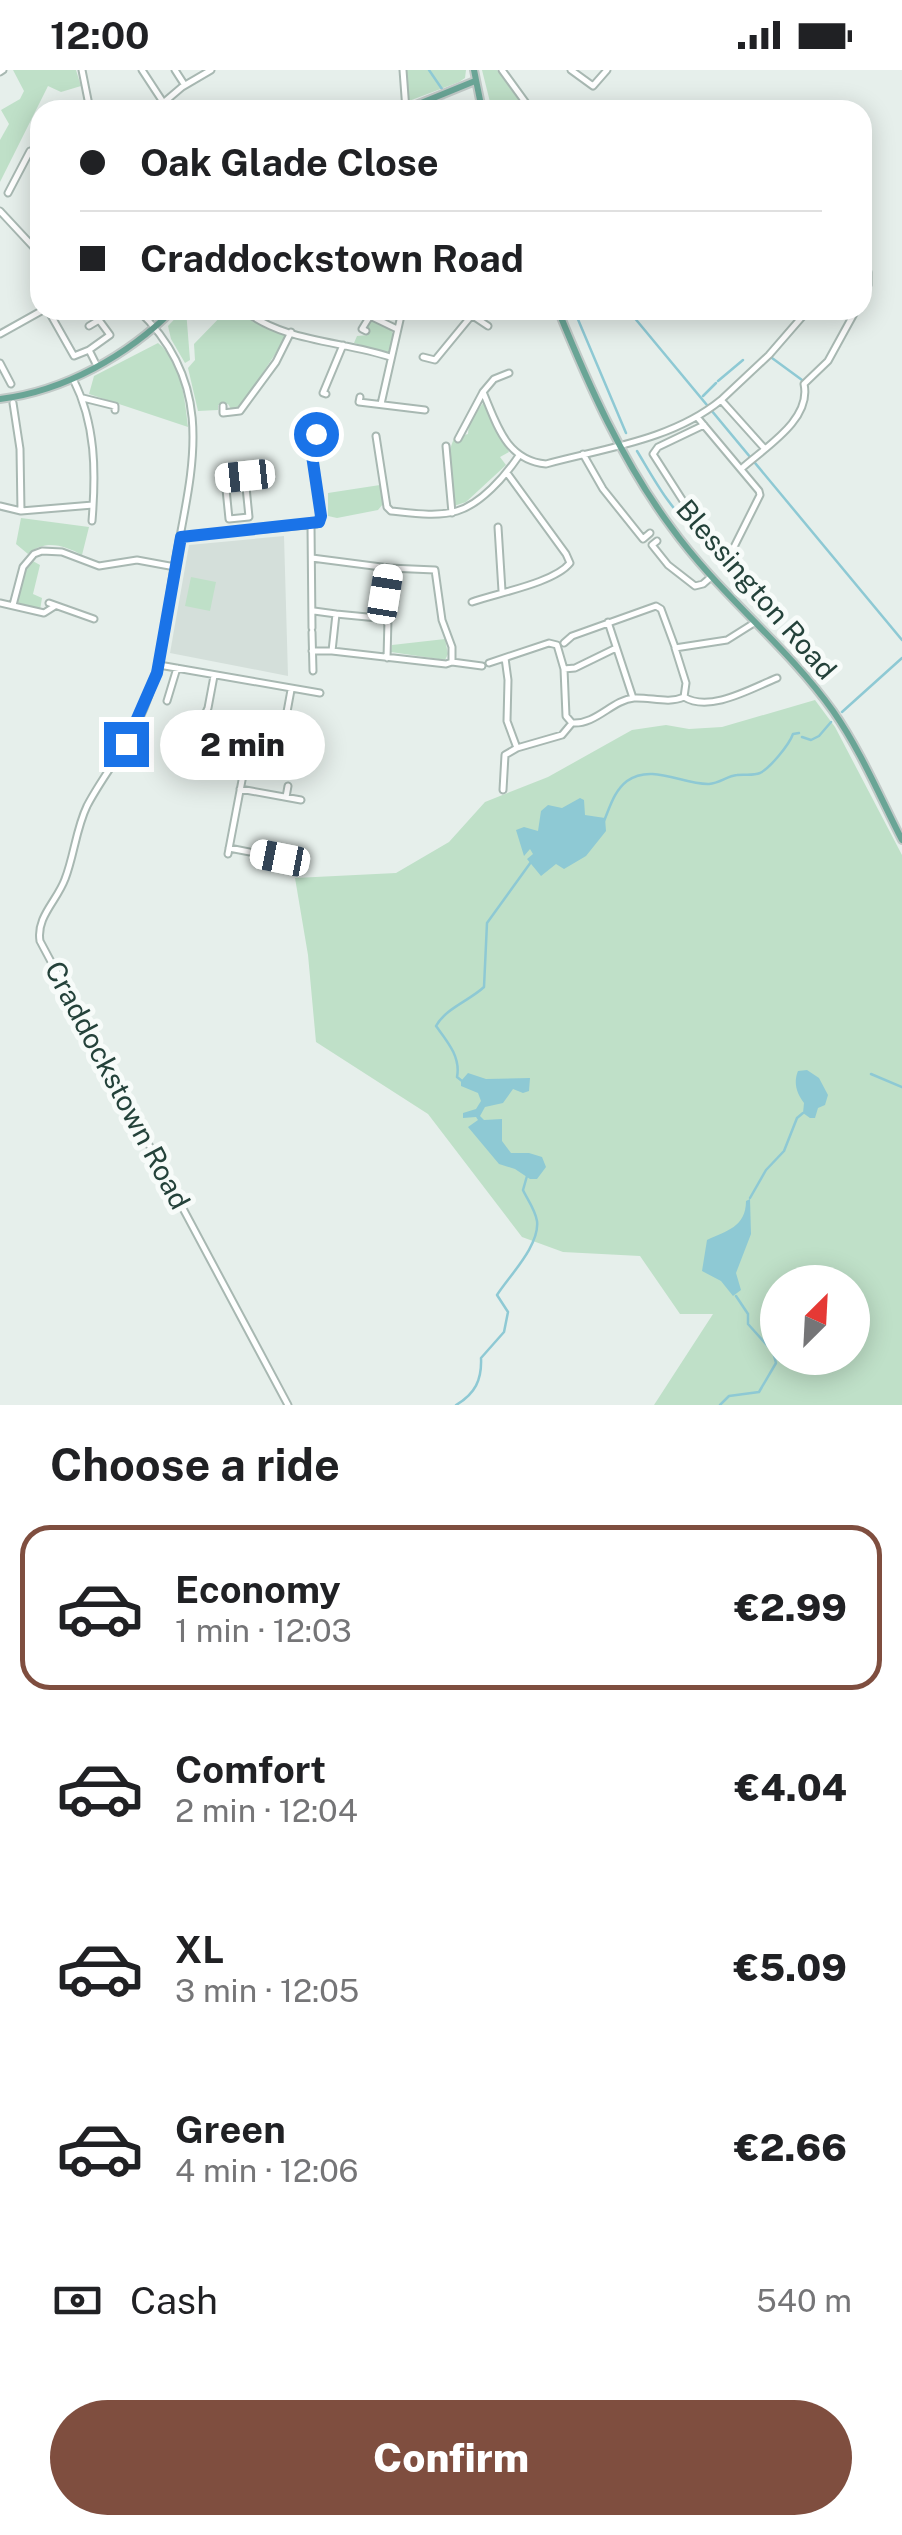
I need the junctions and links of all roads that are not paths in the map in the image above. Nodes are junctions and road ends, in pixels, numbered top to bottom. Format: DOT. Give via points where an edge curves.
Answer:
graph roads {
  1 [pos="82,70"];
  2 [pos="142,70"];
  3 [pos="175,70"];
  4 [pos="211,70"];
  5 [pos="403,70"];
  6 [pos="474,70"];
  7 [pos="502,70"];
  8 [pos="571,70"];
  9 [pos="607,70"];
  10 [pos="475,81"];
  11 [pos="184,85"];
  12 [pos="88,100"];
  13 [pos="162,100"];
  14 [pos="165,100"];
  15 [pos="404,100"];
  16 [pos="429,100"];
  17 [pos="480,100"];
  18 [pos="524,100"];
  19 [pos="30,152"];
  20 [pos="8,192"];
  21 [pos="0,211"];
  22 [pos="30,243"];
  23 [pos="30,318"];
  24 [pos="52,320"];
  25 [pos="147,320"];
  26 [pos="163,320"];
  27 [pos="255,320"];
  28 [pos="368,320"];
  29 [pos="378,320"];
  30 [pos="400,320"];
  31 [pos="468,320"];
  32 [pos="479,320"];
  33 [pos="562,320"];
  34 [pos="799,320"];
  35 [pos="850,320"];
  36 [pos="89,326"];
  37 [pos="488,326"];
  38 [pos="155,328"];
  39 [pos="397,329"];
  40 [pos="366,331"];
  41 [pos="290,332"];
  42 [pos="0,334"];
  43 [pos="343,345"];
  44 [pos="89,350"];
  45 [pos="390,357"];
  46 [pos="423,357"];
  47 [pos="0,363"];
  48 [pos="97,366"];
  49 [pos="509,372"];
  50 [pos="3,376"];
  51 [pos="73,379"];
  52 [pos="11,384"];
  53 [pos="483,392"];
  54 [pos="326,394"];
  55 [pos="360,396"];
  56 [pos="82,398"];
  57 [pos="0,399"];
  58 [pos="721,400"];
  59 [pos="13,404"];
  60 [pos="381,404"];
  61 [pos="223,406"];
  62 [pos="115,408"];
  63 [pos="425,410"];
  64 [pos="697,417"];
  65 [pos="704,426"];
  66 [pos="376,436"];
  67 [pos="458,439"];
  68 [pos="310,442"];
  69 [pos="618,445"];
  70 [pos="446,446"];
  71 [pos="764,449"];
  72 [pos="583,454"];
  73 [pos="518,456"];
  74 [pos="741,469"];
  75 [pos="507,473"];
  76 [pos="93,505"];
  77 [pos="1,506"];
  78 [pos="21,510"];
  79 [pos="452,513"];
  80 [pos="0,514"];
  81 [pos="238,518"];
  82 [pos="92,522"];
  83 [pos="311,525"];
  84 [pos="498,527"];
  85 [pos="240,532"];
  86 [pos="650,533"];
  87 [pos="181,537"];
  88 [pos="498,539"];
  89 [pos="507,539"];
  90 [pos="657,541"];
  91 [pos="312,558"];
  92 [pos="174,567"];
  93 [pos="389,568"];
  94 [pos="711,576"];
  95 [pos="502,590"];
  96 [pos="472,602"];
  97 [pos="0,603"];
  98 [pos="13,606"];
  99 [pos="314,611"];
  100 [pos="336,614"];
  101 [pos="388,619"];
  102 [pos="94,620"];
  103 [pos="608,622"];
  104 [pos="754,623"];
  105 [pos="564,644"];
  106 [pos="617,648"];
  107 [pos="675,648"];
  108 [pos="312,650"];
  109 [pos="332,651"];
  110 [pos="387,658"];
  111 [pos="505,658"];
  112 [pos="452,662"];
  113 [pos="158,665"];
  114 [pos="177,668"];
  115 [pos="564,669"];
  116 [pos="312,671"];
  117 [pos="214,676"];
  118 [pos="777,678"];
  119 [pos="291,690"];
  120 [pos="320,693"];
  121 [pos="684,697"];
  122 [pos="633,698"];
  123 [pos="167,702"];
  124 [pos="572,723"];
  125 [pos="196,733"];
  126 [pos="240,741"];
  127 [pos="266,746"];
  128 [pos="517,748"];
  129 [pos="238,749"];
  130 [pos="280,750"];
  131 [pos="288,786"];
  132 [pos="240,789"];
  133 [pos="502,790"];
  134 [pos="286,797"];
  135 [pos="302,800"];
  136 [pos="902,840"];
  137 [pos="292,860"];
  138 [pos="288,1405"];
  1 -- 12 [label="street"];
  2 -- 13 [label="street"];
  3 -- 11 [label="street"];
  4 -- 11 [label="street"];
  5 -- 15 [label="street"];
  6 -- 10 [label="main road"];
  7 -- 18 [label="street"];
  8 -- 9 [label="street" via="593,86"];
  10 -- 16 [label="main road"];
  10 -- 17 [label="main road"];
  11 -- 14 [label="street"];
  19 -- 20 [label="street"];
  21 -- 22 [label="street"];
  23 -- 42 [label="street"];
  24 -- 44 [label="street" via="74,356"];
  25 -- 38 [label="street, Craddockstown Road"];
  26 -- 38 [label="main road"];
  27 -- 41 [label="street"];
  28 -- 40 [label="street"];
  29 -- 39 [label="street"];
  30 -- 39 [label="street"];
  31 -- 46 [label="street" via="434,360"];
  32 -- 37 [label="street"];
  33 -- 69 [label="main road, Blessington Road"];
  34 -- 58 [label="street"];
  35 -- 71 [label="street" via="828,360 804,384 806,398 796,416"];
  36 -- 44 [label="street" via="98,320 110,335"];
  38 -- 48 [label="main road"];
  38 -- 87 [label="street, Craddockstown Road" via="182,366 191,403 194,450"];
  39 -- 45 [label="street"];
  41 -- 43 [label="street"];
  41 -- 61 [label="street" via="240,411 223,413"];
  43 -- 45 [label="street"];
  43 -- 54 [label="street"];
  44 -- 48 [label="street"];
  45 -- 60 [label="street"];
  47 -- 50 [label="street"];
  48 -- 51 [label="main road"];
  49 -- 53 [label="street"];
  50 -- 52 [label="street"];
  51 -- 56 [label="street"];
  51 -- 57 [label="main road"];
  53 -- 67 [label="street"];
  53 -- 73 [label="street"];
  55 -- 60 [label="street" via="359,402"];
  56 -- 62 [label="street"];
  56 -- 76 [label="street" via="92,431"];
  58 -- 64 [label="street"];
  58 -- 71 [label="street"];
  59 -- 78 [label="street"];
  60 -- 63 [label="street"];
  64 -- 65 [label="street"];
  64 -- 69 [label="street"];
  65 -- 74 [label="street"];
  65 -- 74 [label="street" via="654,454 702,528 728,552 760,495"];
  66 -- 79 [label="street" via="389,510"];
  68 -- 83 [label="street" via="320,520"];
  69 -- 72 [label="street"];
  69 -- 94 [label="main road, Blessington Road"];
  70 -- 79 [label="street"];
  71 -- 74 [label="street"];
  72 -- 73 [label="street" via="546,464"];
  72 -- 86 [label="street" via="643,539"];
  73 -- 75 [label="street"];
  75 -- 79 [label="street"];
  75 -- 95 [label="street" via="570,564"];
  76 -- 78 [label="street"];
  76 -- 82 [label="street"];
  77 -- 78 [label="street"];
  77 -- 80 [label="street"];
  81 -- 81 [label="street" via="229,518 224,479 245,476 249,516"];
  81 -- 85 [label="street"];
  83 -- 85 [label="street"];
  83 -- 91 [label="street"];
  84 -- 88 [label="street"];
  85 -- 87 [label="street"];
  87 -- 92 [label="street, Craddockstown Road"];
  88 -- 89 [label="street"];
  88 -- 95 [label="street"];
  90 -- 94 [label="street" via="652,545 684,579 695,586"];
  91 -- 93 [label="street"];
  91 -- 99 [label="street"];
  92 -- 98 [label="street" via="137,560 99,566 42,551 24,567"];
  92 -- 113 [label="street, Craddockstown Road"];
  93 -- 101 [label="street"];
  93 -- 112 [label="street" via="436,572"];
  94 -- 104 [label="main road, Blessington Road"];
  95 -- 96 [label="street"];
  97 -- 98 [label="street"];
  98 -- 102 [label="street" via="44,613 52,604"];
  99 -- 100 [label="street"];
  99 -- 108 [label="street"];
  100 -- 101 [label="street"];
  100 -- 109 [label="street"];
  101 -- 110 [label="street"];
  103 -- 105 [label="street"];
  103 -- 106 [label="street"];
  103 -- 107 [label="street" via="659,607"];
  104 -- 107 [label="street" via="727,640"];
  104 -- 136 [label="main road, Blessington Road" via="832,708"];
  106 -- 115 [label="street"];
  106 -- 122 [label="street"];
  107 -- 121 [label="street"];
  108 -- 109 [label="street"];
  108 -- 116 [label="street"];
  109 -- 110 [label="street"];
  110 -- 112 [label="street"];
  111 -- 112 [label="street" via="486,665"];
  111 -- 115 [label="street" via="550,642 560,648"];
  111 -- 128 [label="street" via="507,721"];
  113 -- 114 [label="street"];
  113 -- 138 [label="street, Craddockstown Road" via="137,724 86,808 66,878 39,926 40,941"];
  114 -- 117 [label="street"];
  114 -- 123 [label="street"];
  115 -- 124 [label="street"];
  117 -- 119 [label="street"];
  117 -- 125 [label="street"];
  118 -- 121 [label="street" via="716,700"];
  119 -- 120 [label="street"];
  119 -- 130 [label="street"];
  121 -- 122 [label="street"];
  122 -- 124 [label="street"];
  124 -- 128 [label="street" via="562,735"];
  125 -- 126 [label="street"];
  125 -- 132 [label="street" via="191,748 242,772"];
  126 -- 127 [label="street"];
  126 -- 129 [label="street"];
  128 -- 133 [label="street" via="506,754"];
  131 -- 134 [label="street"];
  132 -- 134 [label="street"];
  132 -- 137 [label="street" via="229,851"];
  134 -- 135 [label="street"];
}
